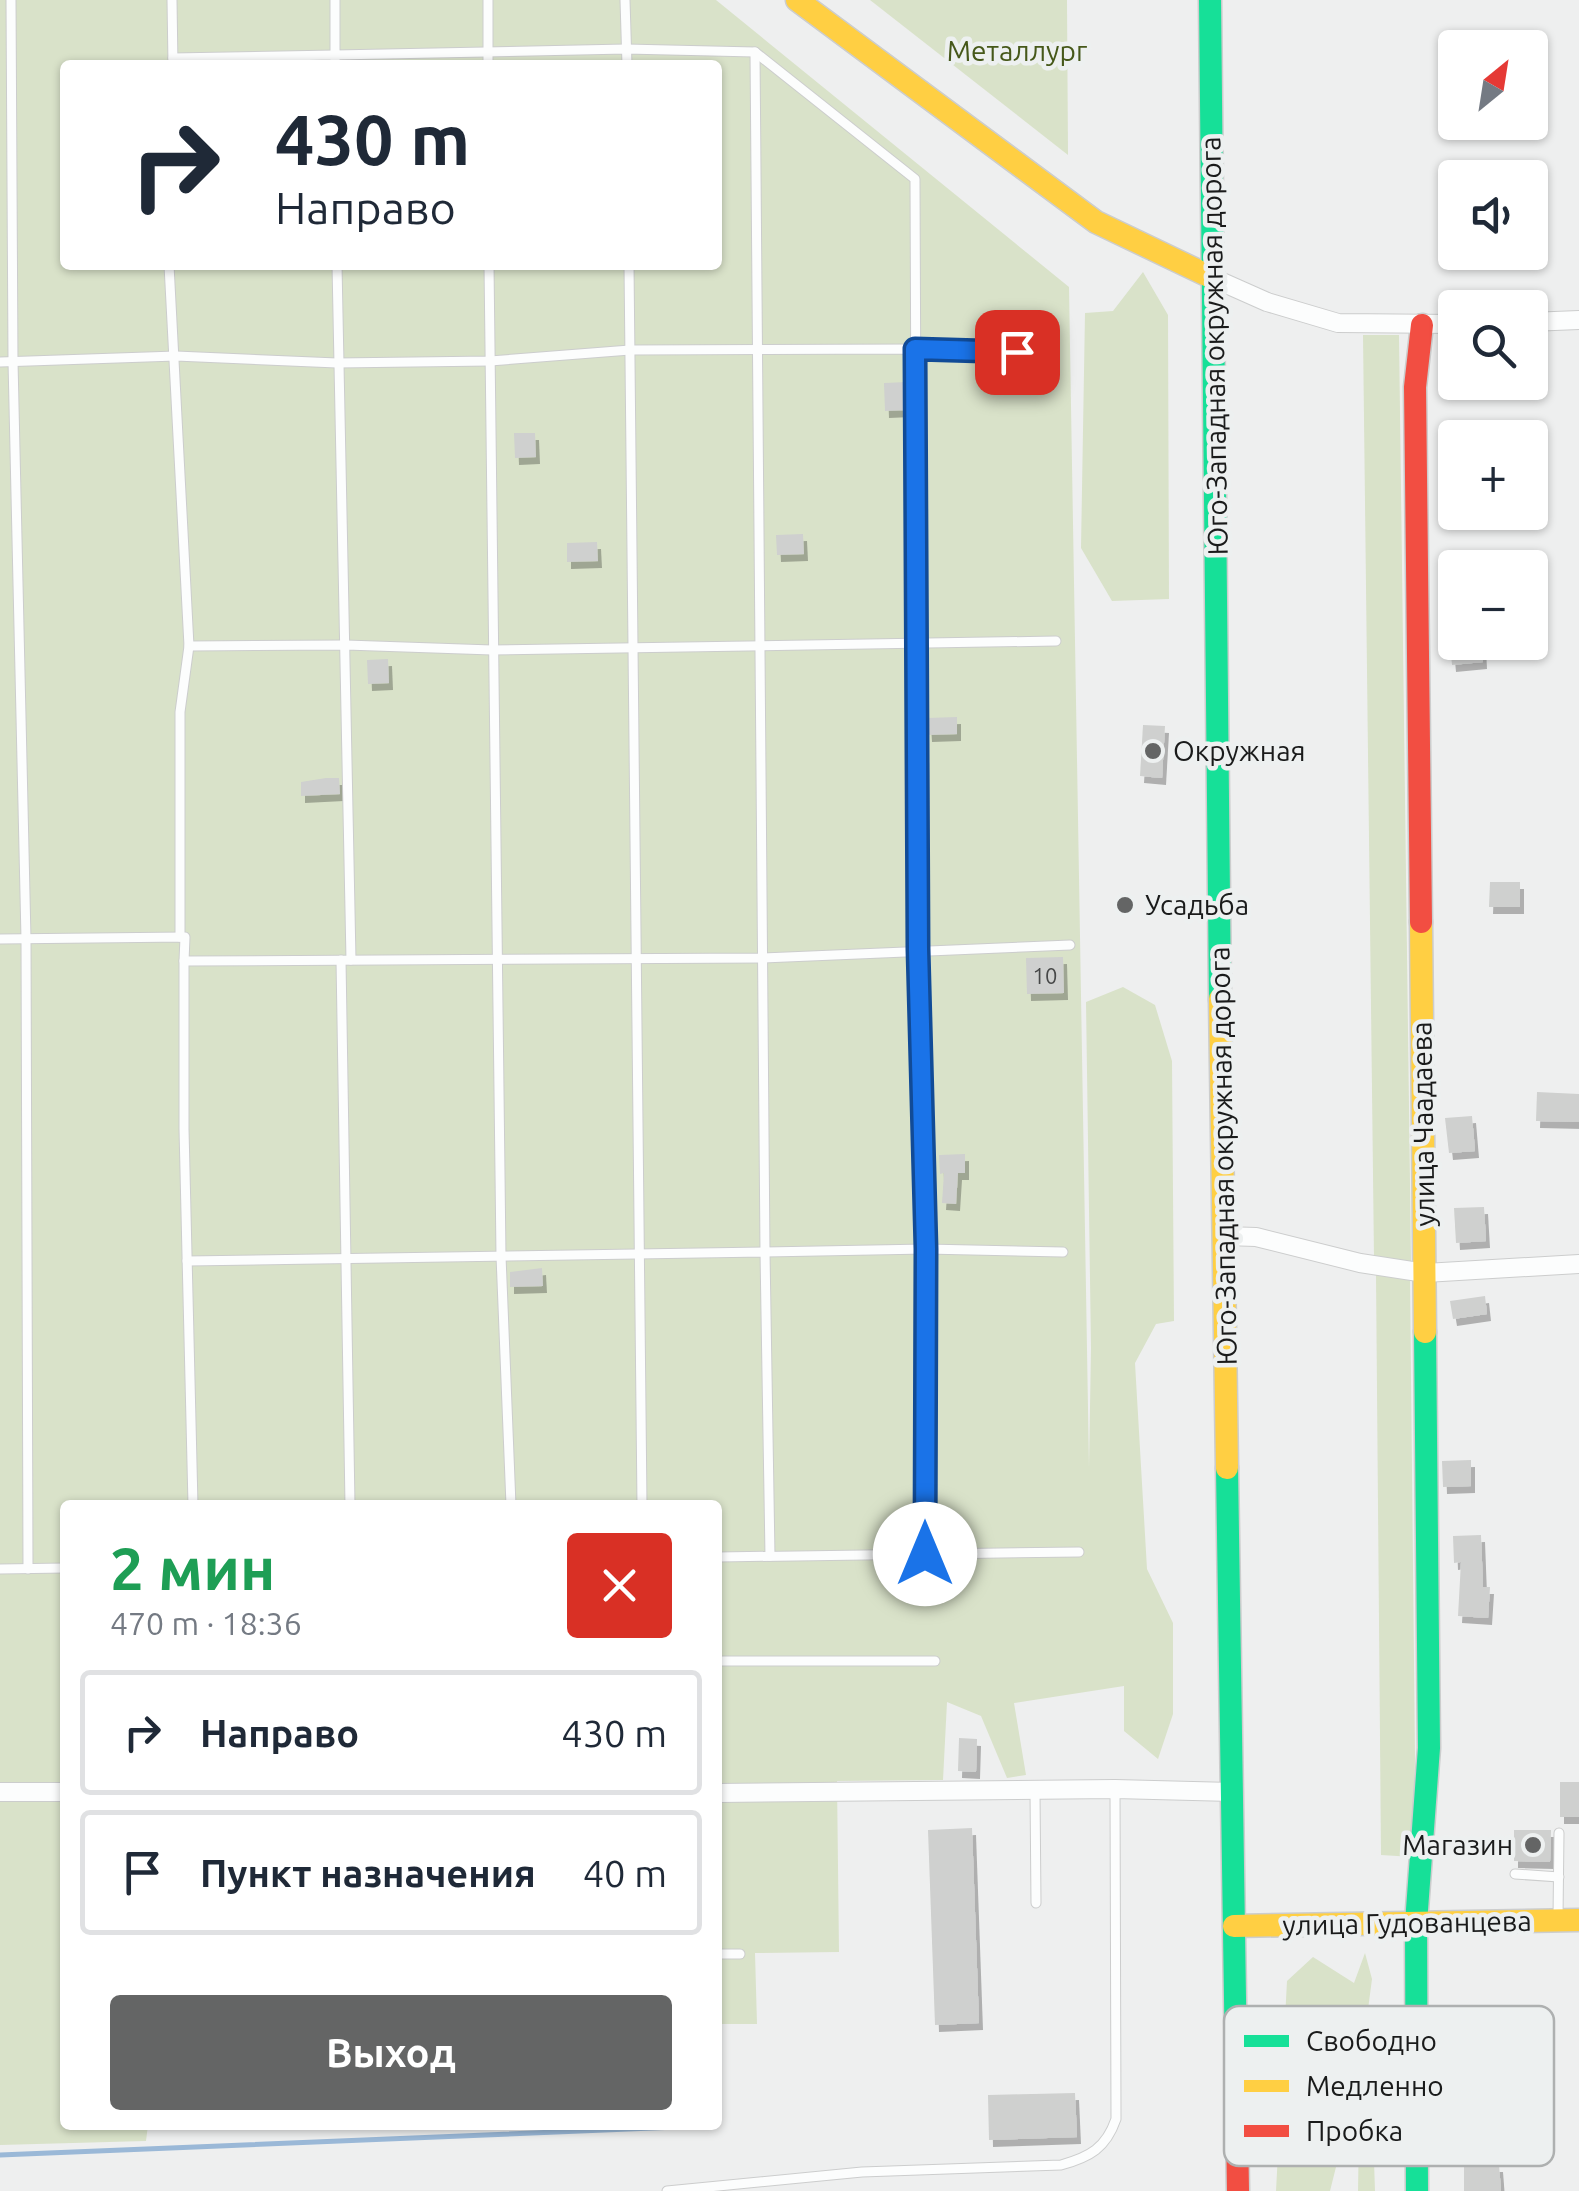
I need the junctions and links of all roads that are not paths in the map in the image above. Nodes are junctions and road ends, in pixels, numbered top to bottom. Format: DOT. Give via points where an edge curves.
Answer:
graph roads {
  1 [pos="11,0"];
  2 [pos="172,0"];
  3 [pos="335,0"];
  4 [pos="488,0"];
  5 [pos="625,0"];
  6 [pos="797,0"];
  7 [pos="1210,0"];
  8 [pos="626,49"];
  9 [pos="488,50"];
  10 [pos="754,52"];
  11 [pos="173,60"];
  12 [pos="335,60"];
  13 [pos="488,60"];
  14 [pos="626,60"];
  15 [pos="169,270"];
  16 [pos="337,270"];
  17 [pos="490,270"];
  18 [pos="629,270"];
  19 [pos="1213,278"];
  20 [pos="1579,320"];
  21 [pos="1548,321"];
  22 [pos="1422,325"];
  23 [pos="1438,325"];
  24 [pos="915,349"];
  25 [pos="630,350"];
  26 [pos="758,351"];
  27 [pos="1051,353"];
  28 [pos="176,356"];
  29 [pos="14,361"];
  30 [pos="490,361"];
  31 [pos="0,362"];
  32 [pos="337,363"];
  33 [pos="1056,641"];
  34 [pos="915,643"];
  35 [pos="346,645"];
  36 [pos="762,645"];
  37 [pos="188,646"];
  38 [pos="634,647"];
  39 [pos="492,650"];
  40 [pos="180,937"];
  41 [pos="26,938"];
  42 [pos="0,939"];
  43 [pos="1070,945"];
  44 [pos="918,949"];
  45 [pos="638,958"];
  46 [pos="762,958"];
  47 [pos="498,959"];
  48 [pos="346,960"];
  49 [pos="184,961"];
  50 [pos="1225,1236"];
  51 [pos="926,1249"];
  52 [pos="765,1252"];
  53 [pos="1063,1252"];
  54 [pos="640,1253"];
  55 [pos="500,1256"];
  56 [pos="345,1258"];
  57 [pos="187,1261"];
  58 [pos="1579,1264"];
  59 [pos="1425,1273"];
  60 [pos="194,1500"];
  61 [pos="350,1500"];
  62 [pos="511,1500"];
  63 [pos="642,1500"];
  64 [pos="1079,1552"];
  65 [pos="925,1554"];
  66 [pos="770,1556"];
  67 [pos="722,1557"];
  68 [pos="60,1568"];
  69 [pos="28,1569"];
  70 [pos="0,1570"];
  71 [pos="722,1661"];
  72 [pos="935,1661"];
  73 [pos="1115,1789"];
  74 [pos="0,1792"];
  75 [pos="60,1792"];
  76 [pos="1035,1792"];
  77 [pos="1232,1792"];
  78 [pos="722,1793"];
  79 [pos="1559,1833"];
  80 [pos="1515,1874"];
  81 [pos="1559,1877"];
  82 [pos="1036,1903"];
  83 [pos="1568,1920"];
  84 [pos="1416,1923"];
  85 [pos="1234,1926"];
  86 [pos="722,1954"];
  87 [pos="740,1954"];
  88 [pos="1235,2006"];
  89 [pos="1416,2006"];
  90 [pos="1238,2166"];
  91 [pos="1417,2166"];
  92 [pos="667,2191"];
  93 [pos="1238,2191"];
  94 [pos="1417,2191"];
  1 -- 29 [label="lane"];
  2 -- 11 [label="lane"];
  3 -- 12 [label="lane"];
  4 -- 9 [label="lane"];
  5 -- 8 [label="lane"];
  6 -- 19 [label="main road" via="1096,222"];
  7 -- 19 [label="main road, Юго-Западная окружная дорога"];
  8 -- 9 [label="lane"];
  8 -- 10 [label="lane"];
  8 -- 14 [label="lane"];
  9 -- 12 [label="lane"];
  9 -- 13 [label="lane"];
  10 -- 24 [label="lane" via="914,178"];
  10 -- 26 [label="lane"];
  15 -- 28 [label="lane"];
  16 -- 32 [label="lane"];
  17 -- 30 [label="lane"];
  18 -- 25 [label="lane"];
  19 -- 22 [label="street" via="1338,324"];
  19 -- 50 [label="main road, Юго-Западная окружная дорога"];
  20 -- 21 [label="street"];
  22 -- 23 [label="street"];
  22 -- 59 [label="main road, улица Чаадаева" via="1415,407"];
  24 -- 26 [label="lane"];
  24 -- 27 [label="lane"];
  24 -- 34 [label="lane"];
  25 -- 26 [label="lane"];
  25 -- 30 [label="lane"];
  25 -- 38 [label="lane"];
  26 -- 36 [label="lane"];
  28 -- 29 [label="lane"];
  28 -- 32 [label="lane"];
  28 -- 37 [label="lane"];
  29 -- 31 [label="lane"];
  29 -- 41 [label="lane"];
  30 -- 32 [label="lane"];
  30 -- 39 [label="lane"];
  32 -- 35 [label="lane"];
  33 -- 34 [label="lane"];
  34 -- 36 [label="lane"];
  34 -- 44 [label="lane"];
  35 -- 37 [label="lane"];
  35 -- 39 [label="lane"];
  35 -- 48 [label="lane"];
  36 -- 38 [label="lane"];
  36 -- 46 [label="lane"];
  37 -- 40 [label="lane" via="180,712"];
  38 -- 39 [label="lane"];
  38 -- 45 [label="lane"];
  39 -- 47 [label="lane"];
  40 -- 41 [label="lane"];
  40 -- 49 [label="lane"];
  41 -- 42 [label="lane"];
  41 -- 69 [label="lane"];
  43 -- 44 [label="lane"];
  44 -- 46 [label="lane"];
  44 -- 51 [label="lane"];
  45 -- 46 [label="lane"];
  45 -- 47 [label="lane"];
  45 -- 54 [label="lane"];
  46 -- 52 [label="lane"];
  47 -- 48 [label="lane"];
  47 -- 55 [label="lane"];
  48 -- 49 [label="lane"];
  48 -- 56 [label="lane"];
  49 -- 57 [label="lane"];
  50 -- 59 [label="street"];
  50 -- 77 [label="main road, Юго-Западная окружная дорога"];
  51 -- 52 [label="lane"];
  51 -- 53 [label="lane"];
  51 -- 65 [label="lane"];
  52 -- 54 [label="lane"];
  52 -- 66 [label="lane"];
  54 -- 55 [label="lane"];
  54 -- 63 [label="lane"];
  55 -- 56 [label="lane"];
  55 -- 62 [label="lane"];
  56 -- 57 [label="lane"];
  56 -- 61 [label="lane"];
  57 -- 60 [label="lane"];
  58 -- 59 [label="street"];
  59 -- 84 [label="main road, улица Чаадаева" via="1429,1748"];
  64 -- 65 [label="lane"];
  65 -- 66 [label="lane"];
  66 -- 67 [label="lane"];
  68 -- 69 [label="lane"];
  69 -- 70 [label="lane"];
  71 -- 72 [label="lane"];
  73 -- 76 [label="street"];
  73 -- 77 [label="street"];
  73 -- 92 [label="lane" via="1117,2104 1109,2140 1090,2157 1061,2165 862,2172"];
  74 -- 75 [label="street"];
  76 -- 78 [label="street"];
  76 -- 82 [label="lane"];
  77 -- 85 [label="main road, Юго-Западная окружная дорога"];
  79 -- 81 [label="lane"];
  80 -- 81 [label="lane"];
  81 -- 83 [label="lane"];
  83 -- 84 [label="main road, улица Гудованцева"];
  84 -- 85 [label="main road, улица Гудованцева"];
  84 -- 89 [label="main road, улица Чаадаева"];
  85 -- 88 [label="main road, Юго-Западная окружная дорога"];
  86 -- 87 [label="lane"];
  90 -- 93 [label="main road, Юго-Западная окружная дорога"];
  91 -- 94 [label="main road, улица Чаадаева"];
}
